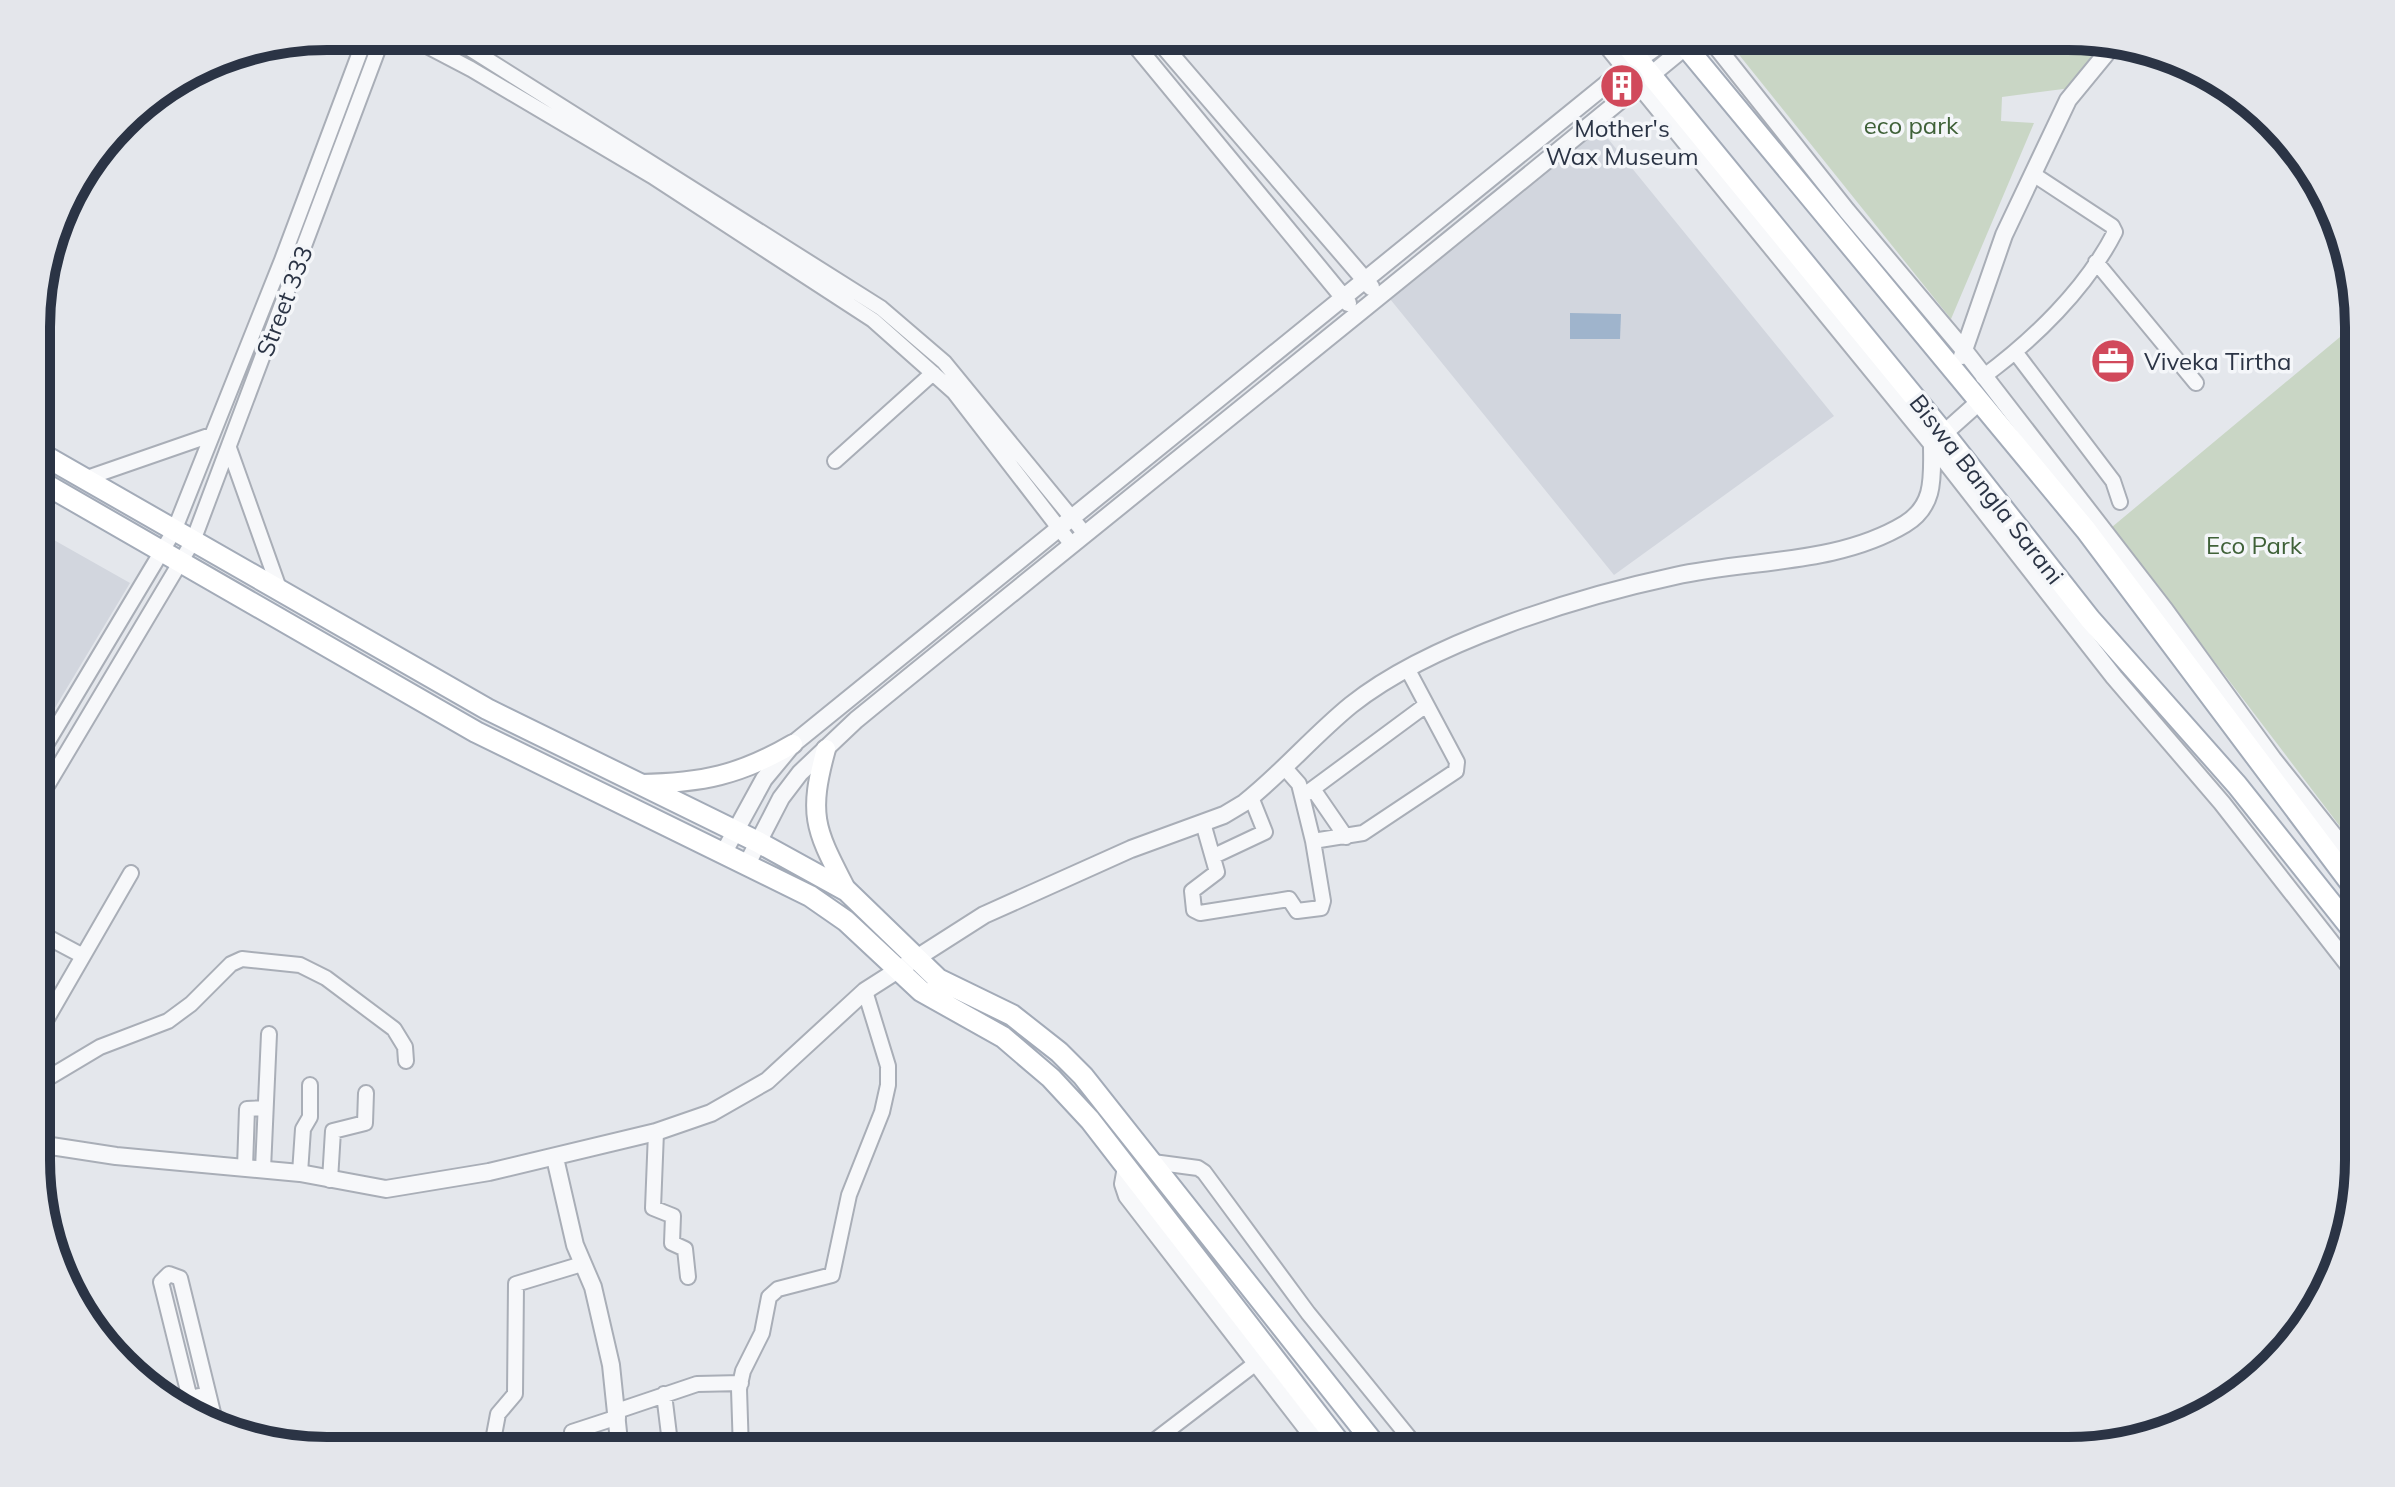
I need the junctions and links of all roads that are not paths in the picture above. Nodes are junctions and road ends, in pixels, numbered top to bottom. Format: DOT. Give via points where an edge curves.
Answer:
graph roads {
  1 [pos="361,50"];
  2 [pos="378,50"];
  3 [pos="435,50"];
  4 [pos="472,50"];
  5 [pos="1139,50"];
  6 [pos="1167,50"];
  7 [pos="1614,50"];
  8 [pos="1626,50"];
  9 [pos="1666,50"];
  10 [pos="1686,50"];
  11 [pos="1719,50"];
  12 [pos="2107,53"];
  13 [pos="1638,72"];
  14 [pos="2033,174"];
  15 [pos="2096,262"];
  16 [pos="1365,280"];
  17 [pos="1379,295"];
  18 [pos="1343,298"];
  19 [pos="1357,313"];
  20 [pos="1964,350"];
  21 [pos="2016,353"];
  22 [pos="1956,371"];
  23 [pos="933,373"];
  24 [pos="1983,377"];
  25 [pos="2196,383"];
  26 [pos="1979,402"];
  27 [pos="211,435"];
  28 [pos="1937,438"];
  29 [pos="229,448"];
  30 [pos="50,459"];
  31 [pos="835,461"];
  32 [pos="84,479"];
  33 [pos="50,487"];
  34 [pos="2120,502"];
  35 [pos="1065,524"];
  36 [pos="174,531"];
  37 [pos="1078,539"];
  38 [pos="193,541"];
  39 [pos="163,554"];
  40 [pos="181,565"];
  41 [pos="280,592"];
  42 [pos="1408,670"];
  43 [pos="1426,705"];
  44 [pos="50,738"];
  45 [pos="793,744"];
  46 [pos="826,749"];
  47 [pos="1284,767"];
  48 [pos="50,781"];
  49 [pos="638,785"];
  50 [pos="1308,793"];
  51 [pos="1251,797"];
  52 [pos="1203,823"];
  53 [pos="736,831"];
  54 [pos="1346,837"];
  55 [pos="1313,841"];
  56 [pos="758,842"];
  57 [pos="2344,848"];
  58 [pos="724,852"];
  59 [pos="1214,856"];
  60 [pos="747,864"];
  61 [pos="131,873"];
  62 [pos="2344,875"];
  63 [pos="847,891"];
  64 [pos="2344,919"];
  65 [pos="50,938"];
  66 [pos="83,956"];
  67 [pos="2344,959"];
  68 [pos="908,965"];
  69 [pos="865,991"];
  70 [pos="50,1013"];
  71 [pos="269,1034"];
  72 [pos="406,1061"];
  73 [pos="50,1077"];
  74 [pos="310,1085"];
  75 [pos="366,1093"];
  76 [pos="265,1108"];
  77 [pos="656,1132"];
  78 [pos="50,1146"];
  79 [pos="555,1158"];
  80 [pos="1153,1162"];
  81 [pos="245,1167"];
  82 [pos="1126,1167"];
  83 [pos="263,1169"];
  84 [pos="300,1173"];
  85 [pos="330,1180"];
  86 [pos="582,1264"];
  87 [pos="688,1277"];
  88 [pos="1256,1363"];
  89 [pos="741,1383"];
  90 [pos="209,1393"];
  91 [pos="664,1394"];
  92 [pos="190,1398"];
  93 [pos="213,1411"];
  94 [pos="617,1414"];
  95 [pos="572,1432"];
  96 [pos="1313,1436"];
  97 [pos="1335,1436"];
  98 [pos="1369,1436"];
  99 [pos="1408,1436"];
  100 [pos="494,1437"];
  101 [pos="619,1437"];
  102 [pos="669,1437"];
  103 [pos="741,1437"];
  104 [pos="1160,1437"];
  1 -- 27 [label="street, Street 333"];
  2 -- 29 [label="street, Street 333"];
  3 -- 23 [label="street" via="652,176 802,272 873,320"];
  4 -- 35 [label="street" via="881,308 944,362"];
  5 -- 18 [label="street"];
  6 -- 16 [label="street"];
  7 -- 13 [label="street"];
  8 -- 13 [label="main road, Biswa Bangla Sarani"];
  9 -- 13 [label="street"];
  10 -- 22 [label="main road, Biswa Bangla Sarani"];
  11 -- 20 [label="street"];
  12 -- 14 [label="street" via="2068,100"];
  13 -- 16 [label="street"];
  13 -- 17 [label="street" via="1531,176"];
  13 -- 28 [label="main road, Biswa Bangla Sarani"];
  14 -- 15 [label="street" via="2112,226 2113,236"];
  14 -- 20 [label="street" via="1988,274"];
  15 -- 21 [label="street"];
  15 -- 25 [label="street"];
  16 -- 17 [label="street"];
  16 -- 18 [label="street"];
  17 -- 19 [label="street"];
  18 -- 19 [label="street"];
  18 -- 35 [label="street"];
  19 -- 37 [label="street"];
  20 -- 22 [label="street"];
  20 -- 24 [label="street"];
  21 -- 24 [label="street"];
  21 -- 34 [label="street" via="2113,481"];
  22 -- 26 [label="main road, Biswa Bangla Sarani"];
  23 -- 31 [label="street"];
  23 -- 35 [label="street"];
  24 -- 57 [label="street"];
  26 -- 28 [label="street"];
  26 -- 62 [label="main road, Biswa Bangla Sarani" via="2086,530"];
  27 -- 32 [label="street"];
  27 -- 36 [label="street, Street 333"];
  28 -- 42 [label="street" via="1932,491 1907,523 1881,536 1803,557 1676,576 1611,593 1465,642"];
  28 -- 64 [label="main road, Biswa Bangla Sarani" via="2237,785"];
  28 -- 67 [label="street" via="2114,677 2222,803"];
  29 -- 38 [label="street, Street 333"];
  29 -- 41 [label="street"];
  30 -- 32 [label="main road"];
  32 -- 36 [label="main road"];
  33 -- 39 [label="main road"];
  35 -- 37 [label="street"];
  35 -- 45 [label="street"];
  36 -- 38 [label="main road"];
  36 -- 39 [label="street, Street 333"];
  37 -- 46 [label="street"];
  38 -- 40 [label="street, Street 333"];
  38 -- 41 [label="main road"];
  39 -- 40 [label="main road"];
  39 -- 44 [label="street, Street 333"];
  40 -- 48 [label="street, Street 333"];
  40 -- 58 [label="main road" via="476,732"];
  41 -- 49 [label="main road" via="487,709"];
  42 -- 43 [label="street"];
  42 -- 47 [label="street" via="1351,705"];
  43 -- 50 [label="street"];
  43 -- 54 [label="street" via="1458,768 1363,833"];
  45 -- 49 [label="main road" via="718,778"];
  45 -- 53 [label="street" via="764,779"];
  46 -- 56 [label="street" via="781,798"];
  46 -- 63 [label="main road" via="816,786 815,820"];
  47 -- 50 [label="street"];
  47 -- 51 [label="street"];
  49 -- 53 [label="main road"];
  50 -- 54 [label="street"];
  50 -- 55 [label="street"];
  51 -- 52 [label="street"];
  51 -- 59 [label="street" via="1265,832"];
  52 -- 59 [label="street"];
  52 -- 68 [label="street" via="1017,899"];
  53 -- 56 [label="main road"];
  53 -- 58 [label="street"];
  54 -- 55 [label="street"];
  55 -- 59 [label="street" via="1321,908 1297,911 1289,899 1194,910 1192,891 1216,875"];
  56 -- 60 [label="street"];
  56 -- 63 [label="main road"];
  58 -- 60 [label="main road"];
  60 -- 68 [label="main road" via="831,909"];
  61 -- 66 [label="street"];
  63 -- 68 [label="main road"];
  65 -- 66 [label="street"];
  66 -- 70 [label="street"];
  68 -- 69 [label="street"];
  68 -- 80 [label="main road" via="1012,1015 1059,1052"];
  68 -- 82 [label="main road" via="933,1000 1003,1037 1051,1078"];
  69 -- 77 [label="street" via="767,1081 711,1113"];
  69 -- 89 [label="street" via="888,1066 888,1085 849,1195 835,1269 827,1278 773,1292"];
  71 -- 76 [label="street"];
  72 -- 73 [label="street" via="394,1029 326,978 300,965 242,959 168,1021 100,1047"];
  74 -- 84 [label="street"];
  75 -- 85 [label="street" via="365,1123 333,1131"];
  76 -- 81 [label="street" via="247,1109"];
  76 -- 83 [label="street"];
  77 -- 79 [label="street"];
  77 -- 87 [label="street" via="653,1208 673,1216 672,1243 685,1249"];
  78 -- 81 [label="street"];
  79 -- 85 [label="street" via="386,1189"];
  79 -- 86 [label="street"];
  80 -- 98 [label="main road"];
  80 -- 99 [label="street" via="1204,1172"];
  81 -- 83 [label="street"];
  82 -- 88 [label="street" via="1127,1196"];
  82 -- 97 [label="main road"];
  83 -- 84 [label="street"];
  84 -- 85 [label="street"];
  86 -- 94 [label="street" via="593,1287"];
  86 -- 100 [label="street" via="516,1284 515,1394 498,1414"];
  88 -- 96 [label="street"];
  88 -- 104 [label="street"];
  89 -- 91 [label="street" via="697,1384"];
  89 -- 103 [label="street"];
  90 -- 92 [label="street"];
  90 -- 92 [label="street" via="180,1278 169,1274 161,1282"];
  90 -- 93 [label="street"];
  91 -- 94 [label="street"];
  91 -- 102 [label="street"];
  94 -- 95 [label="street"];
  94 -- 101 [label="street"];
}
